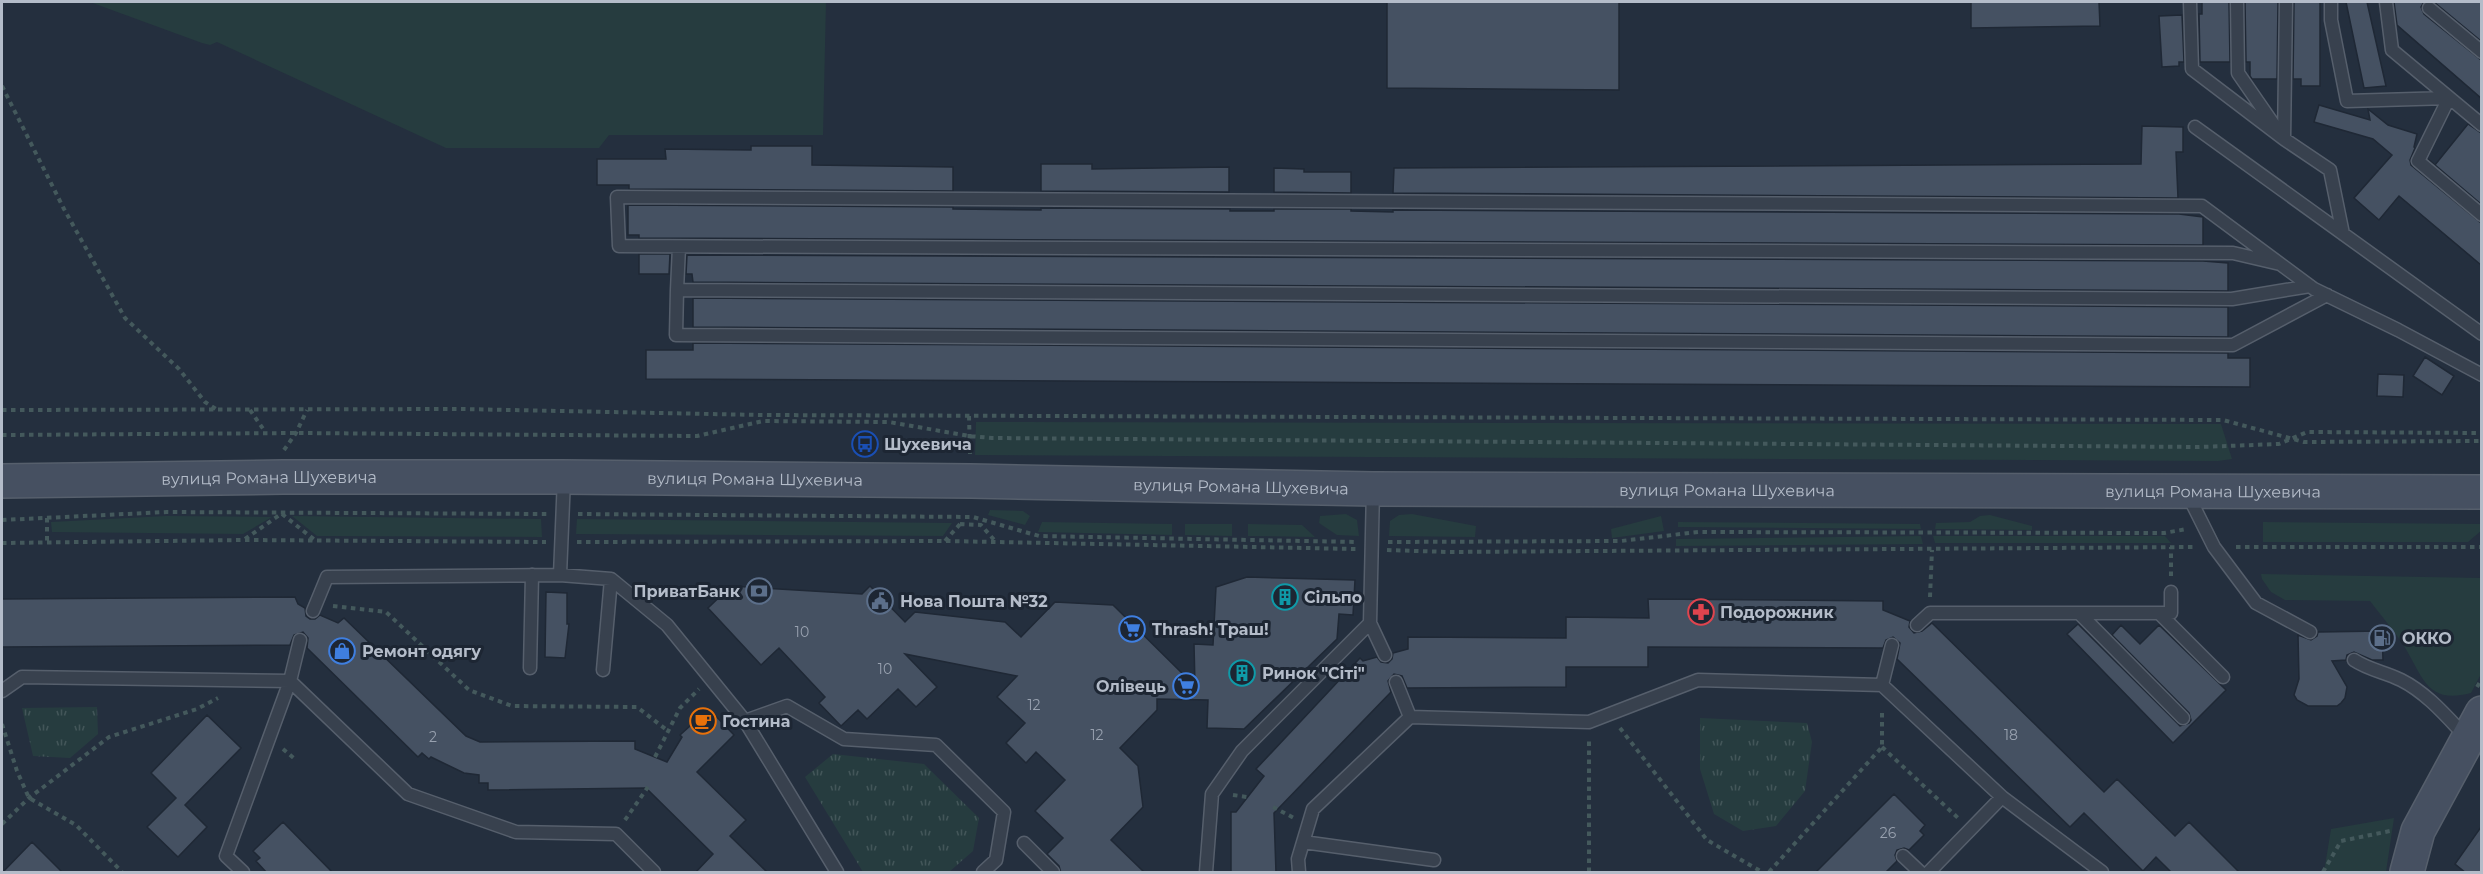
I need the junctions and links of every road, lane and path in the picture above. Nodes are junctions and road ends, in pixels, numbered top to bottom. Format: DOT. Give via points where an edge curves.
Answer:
graph roads {
  1 [pos="2190,2"];
  2 [pos="2237,2"];
  3 [pos="2286,2"];
  4 [pos="2331,2"];
  5 [pos="2386,2"];
  6 [pos="2429,8"];
  7 [pos="2481,52"];
  8 [pos="2,86"];
  9 [pos="2449,98"];
  10 [pos="2481,124"];
  11 [pos="2195,127"];
  12 [pos="2284,139"];
  13 [pos="2481,215"];
  14 [pos="2343,234"];
  15 [pos="679,247"];
  16 [pos="2280,264"];
  17 [pos="2310,286"];
  18 [pos="677,290"];
  19 [pos="2327,296"];
  20 [pos="2481,334"];
  21 [pos="2481,375"];
  22 [pos="2,410"];
  23 [pos="217,410"];
  24 [pos="249,410"];
  25 [pos="307,410"];
  26 [pos="969,416"];
  27 [pos="296,433"];
  28 [pos="2481,433"];
  29 [pos="266,434"];
  30 [pos="2,435"];
  31 [pos="969,436"];
  32 [pos="2292,438"];
  33 [pos="2481,441"];
  34 [pos="564,477"];
  35 [pos="2,481"];
  36 [pos="1373,489"];
  37 [pos="2186,491"];
  38 [pos="2481,492"];
  39 [pos="281,514"];
  40 [pos="562,514"];
  41 [pos="47,518"];
  42 [pos="966,518"];
  43 [pos="2,520"];
  44 [pos="960,524"];
  45 [pos="2203,526"];
  46 [pos="245,540"];
  47 [pos="317,541"];
  48 [pos="945,541"];
  49 [pos="47,542"];
  50 [pos="561,542"];
  51 [pos="996,542"];
  52 [pos="2,543"];
  53 [pos="1373,546"];
  54 [pos="2171,547"];
  55 [pos="2214,547"];
  56 [pos="2481,547"];
  57 [pos="1932,550"];
  58 [pos="532,575"];
  59 [pos="560,575"];
  60 [pos="611,579"];
  61 [pos="2171,592"];
  62 [pos="315,608"];
  63 [pos="1930,613"];
  64 [pos="2079,613"];
  65 [pos="2159,613"];
  66 [pos="1370,623"];
  67 [pos="1917,625"];
  68 [pos="2310,632"];
  69 [pos="300,640"];
  70 [pos="1892,645"];
  71 [pos="1385,655"];
  72 [pos="2354,660"];
  73 [pos="530,668"];
  74 [pos="603,670"];
  75 [pos="2223,676"];
  76 [pos="711,678"];
  77 [pos="251,681"];
  78 [pos="290,681"];
  79 [pos="1396,682"];
  80 [pos="1882,685"];
  81 [pos="2,691"];
  82 [pos="1609,714"];
  83 [pos="1410,717"];
  84 [pos="2183,718"];
  85 [pos="745,721"];
  86 [pos="1589,722"];
  87 [pos="2,724"];
  88 [pos="2474,726"];
  89 [pos="668,731"];
  90 [pos="1882,747"];
  91 [pos="655,757"];
  92 [pos="648,787"];
  93 [pos="2002,797"];
  94 [pos="29,798"];
  95 [pos="4,819"];
  96 [pos="2,824"];
  97 [pos="1970,830"];
  98 [pos="2394,831"];
  99 [pos="616,834"];
  100 [pos="1303,842"];
  101 [pos="1024,843"];
  102 [pos="1902,856"];
  103 [pos="1434,860"];
  104 [pos="122,873"];
  105 [pos="243,873"];
  106 [pos="654,873"];
  107 [pos="837,873"];
  108 [pos="983,873"];
  109 [pos="1053,873"];
  110 [pos="1206,873"];
  111 [pos="1299,873"];
  112 [pos="1589,873"];
  113 [pos="1762,873"];
  114 [pos="1769,873"];
  115 [pos="1920,873"];
  116 [pos="1929,873"];
  117 [pos="2102,873"];
  118 [pos="2323,873"];
  119 [pos="2407,873"];
  1 -- 12 [label="lane" via="2192,69"];
  2 -- 12 [label="lane" via="2238,73"];
  3 -- 12 [label="lane"];
  4 -- 9 [label="lane" via="2347,101"];
  5 -- 9 [label="lane" via="2392,50"];
  6 -- 7 [label="lane"];
  8 -- 23 [label="path" via="124,318"];
  9 -- 10 [label="lane"];
  9 -- 13 [label="lane" via="2418,161"];
  11 -- 14 [label="lane"];
  12 -- 14 [label="lane" via="2330,170"];
  14 -- 20 [label="lane"];
  15 -- 16 [label="lane" via="2233,253"];
  15 -- 16 [label="lane" via="619,246 617,197 2202,206"];
  15 -- 18 [label="lane"];
  16 -- 17 [label="lane"];
  17 -- 18 [label="lane" via="2232,299"];
  17 -- 19 [label="lane"];
  18 -- 19 [label="lane" via="676,335 2233,345"];
  19 -- 21 [label="lane"];
  22 -- 23 [label="path"];
  23 -- 24 [label="path"];
  24 -- 25 [label="path"];
  24 -- 29 [label="path"];
  25 -- 26 [label="path"];
  25 -- 27 [label="path"];
  26 -- 31 [label="path"];
  26 -- 32 [label="path" via="2223,420"];
  27 -- 29 [label="path"];
  27 -- 31 [label="path" via="697,436 763,421 889,422"];
  28 -- 32 [label="path" via="2307,432"];
  29 -- 30 [label="path"];
  31 -- 32 [label="path" via="2199,447 2279,444"];
  32 -- 33 [label="path" via="2304,442"];
  34 -- 35 [label="main road, вулиця Романа Шухевича"];
  34 -- 36 [label="main road, вулиця Романа Шухевича"];
  34 -- 40 [label="lane"];
  36 -- 37 [label="main road, вулиця Романа Шухевича"];
  36 -- 53 [label="lane"];
  37 -- 38 [label="main road, вулиця Романа Шухевича"];
  37 -- 45 [label="lane"];
  39 -- 40 [label="path"];
  39 -- 41 [label="path" via="168,512"];
  39 -- 46 [label="path"];
  39 -- 47 [label="path"];
  40 -- 42 [label="path"];
  40 -- 50 [label="lane"];
  41 -- 43 [label="path"];
  41 -- 49 [label="path"];
  42 -- 44 [label="path"];
  42 -- 53 [label="path" via="1039,536"];
  44 -- 48 [label="path"];
  44 -- 51 [label="path" via="981,525"];
  45 -- 53 [label="path" via="2164,533 1698,532 1621,541"];
  45 -- 55 [label="lane"];
  46 -- 47 [label="path"];
  46 -- 49 [label="path"];
  47 -- 50 [label="path"];
  48 -- 50 [label="path"];
  48 -- 51 [label="path"];
  49 -- 52 [label="path"];
  50 -- 59 [label="lane"];
  51 -- 53 [label="path"];
  53 -- 57 [label="path" via="1448,552"];
  53 -- 66 [label="lane"];
  54 -- 55 [label="path"];
  54 -- 57 [label="path"];
  54 -- 61 [label="path"];
  55 -- 56 [label="path"];
  55 -- 68 [label="lane" via="2256,603"];
  57 -- 63 [label="path"];
  58 -- 59 [label="lane"];
  58 -- 62 [label="lane" via="327,577"];
  58 -- 73 [label="lane"];
  59 -- 60 [label="lane"];
  60 -- 74 [label="lane"];
  60 -- 76 [label="lane" via="667,625"];
  61 -- 65 [label="lane" via="2171,613"];
  62 -- 89 [label="path" via="386,612 469,690 512,706 637,707"];
  63 -- 64 [label="lane"];
  63 -- 67 [label="lane"];
  64 -- 65 [label="lane"];
  64 -- 84 [label="lane"];
  65 -- 75 [label="lane"];
  66 -- 71 [label="lane"];
  66 -- 110 [label="lane" via="1242,751 1212,794"];
  69 -- 78 [label="lane"];
  70 -- 80 [label="lane"];
  72 -- 88 [label="lane" via="2366,669 2400,679"];
  76 -- 85 [label="lane"];
  76 -- 89 [label="path" via="680,708"];
  77 -- 78 [label="lane"];
  77 -- 81 [label="lane" via="22,677"];
  77 -- 94 [label="path" via="197,709 109,737"];
  78 -- 99 [label="lane" via="408,794 516,832"];
  78 -- 105 [label="lane" via="226,855"];
  79 -- 83 [label="lane"];
  80 -- 82 [label="lane" via="1698,680"];
  80 -- 90 [label="path"];
  80 -- 93 [label="lane"];
  82 -- 86 [label="lane"];
  82 -- 113 [label="path" via="1707,840"];
  83 -- 86 [label="lane"];
  83 -- 100 [label="lane" via="1313,809"];
  85 -- 107 [label="lane"];
  85 -- 108 [label="lane" via="787,706 844,739 936,745 1004,812 996,860"];
  86 -- 112 [label="path"];
  87 -- 94 [label="path"];
  88 -- 119 [label="main road" via="2418,831"];
  89 -- 91 [label="path"];
  90 -- 97 [label="path"];
  90 -- 114 [label="path"];
  92 -- 99 [label="path"];
  93 -- 97 [label="lane"];
  93 -- 117 [label="lane"];
  94 -- 95 [label="path"];
  94 -- 104 [label="path" via="76,825"];
  95 -- 96 [label="path"];
  97 -- 116 [label="lane"];
  98 -- 118 [label="path" via="2341,841"];
  99 -- 106 [label="lane"];
  100 -- 103 [label="lane"];
  100 -- 111 [label="lane"];
  101 -- 109 [label="lane"];
  102 -- 115 [label="lane"];
}
